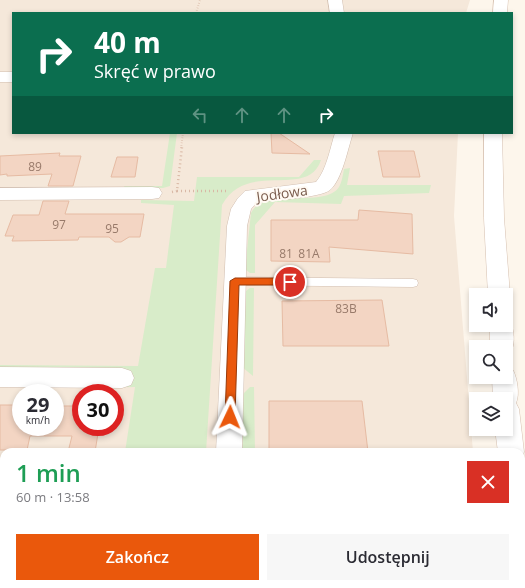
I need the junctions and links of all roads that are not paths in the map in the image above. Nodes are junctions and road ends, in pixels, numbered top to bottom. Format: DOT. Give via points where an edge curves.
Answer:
graph roads {
  1 [pos="335,0"];
  2 [pos="501,0"];
  3 [pos="337,12"];
  4 [pos="500,12"];
  5 [pos="0,77"];
  6 [pos="12,77"];
  7 [pos="344,134"];
  8 [pos="493,134"];
  9 [pos="152,193"];
  10 [pos="0,194"];
  11 [pos="235,281"];
  12 [pos="413,283"];
  13 [pos="499,288"];
  14 [pos="0,377"];
  15 [pos="122,378"];
  16 [pos="509,436"];
  17 [pos="229,448"];
  18 [pos="511,448"];
  1 -- 3 [label="street"];
  2 -- 4 [label="street"];
  5 -- 6 [label="street"];
  7 -- 11 [label="street, Jodłowa" via="332,172 323,186 252,196 246,200 240,210 237,226"];
  8 -- 13 [label="street" via="494,218"];
  9 -- 10 [label="street"];
  11 -- 12 [label="lane"];
  11 -- 17 [label="street, Jodłowa"];
  14 -- 15 [label="street"];
  16 -- 18 [label="street"];
}
